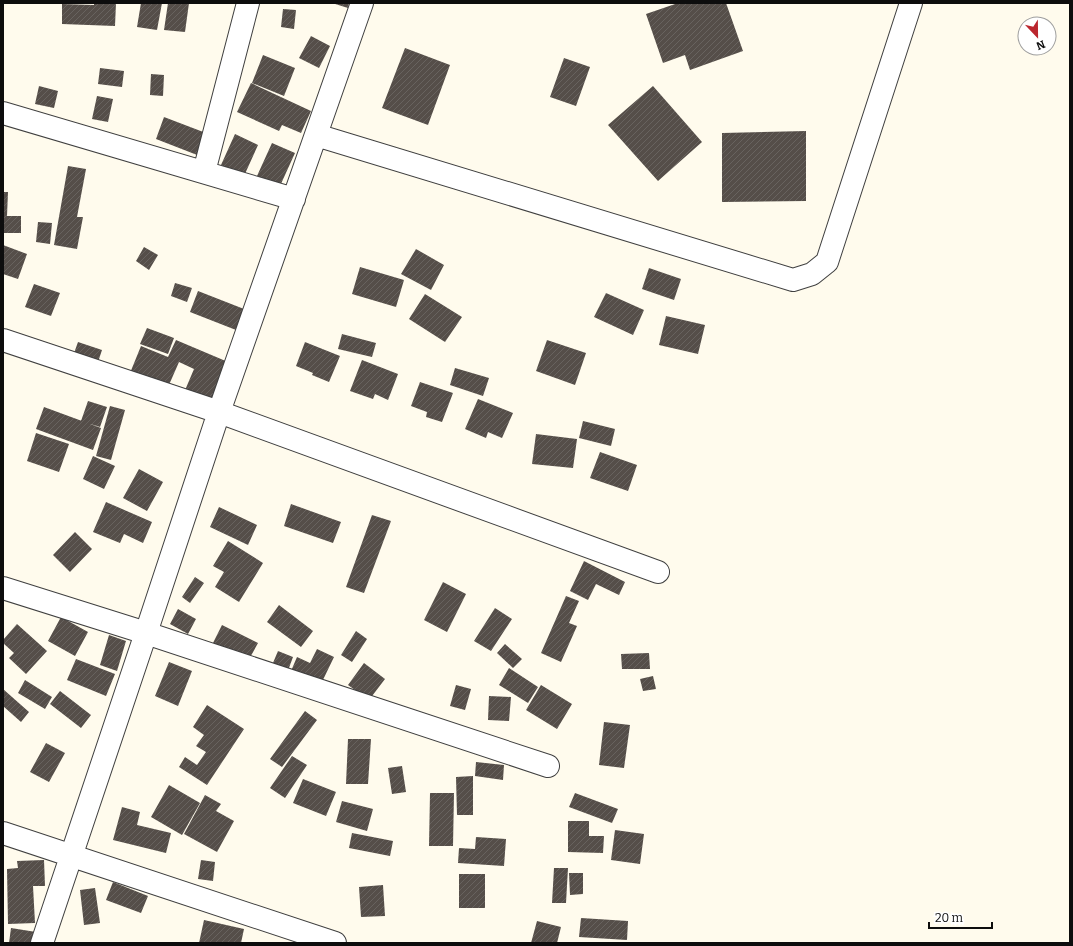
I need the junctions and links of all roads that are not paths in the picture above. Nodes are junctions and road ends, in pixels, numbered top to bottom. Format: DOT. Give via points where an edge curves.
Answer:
graph roads {
  1 [pos="248,3"];
  2 [pos="362,3"];
  3 [pos="911,3"];
  4 [pos="3,113"];
  5 [pos="316,135"];
  6 [pos="204,172"];
  7 [pos="294,199"];
  8 [pos="3,340"];
  9 [pos="219,412"];
  10 [pos="658,572"];
  11 [pos="3,588"];
  12 [pos="146,633"];
  13 [pos="548,766"];
  14 [pos="3,833"];
  15 [pos="71,856"];
  16 [pos="42,943"];
  17 [pos="335,943"];
  1 -- 6 [label="street"];
  2 -- 5 [label="street"];
  3 -- 5 [label="street" via="827,262 812,274 793,280"];
  4 -- 6 [label="street"];
  5 -- 7 [label="street"];
  6 -- 7 [label="street"];
  7 -- 9 [label="street"];
  8 -- 9 [label="street"];
  9 -- 10 [label="street"];
  9 -- 12 [label="street"];
  11 -- 12 [label="street"];
  12 -- 13 [label="street"];
  12 -- 15 [label="street"];
  14 -- 15 [label="street"];
  15 -- 16 [label="street"];
  15 -- 17 [label="street"];
}
